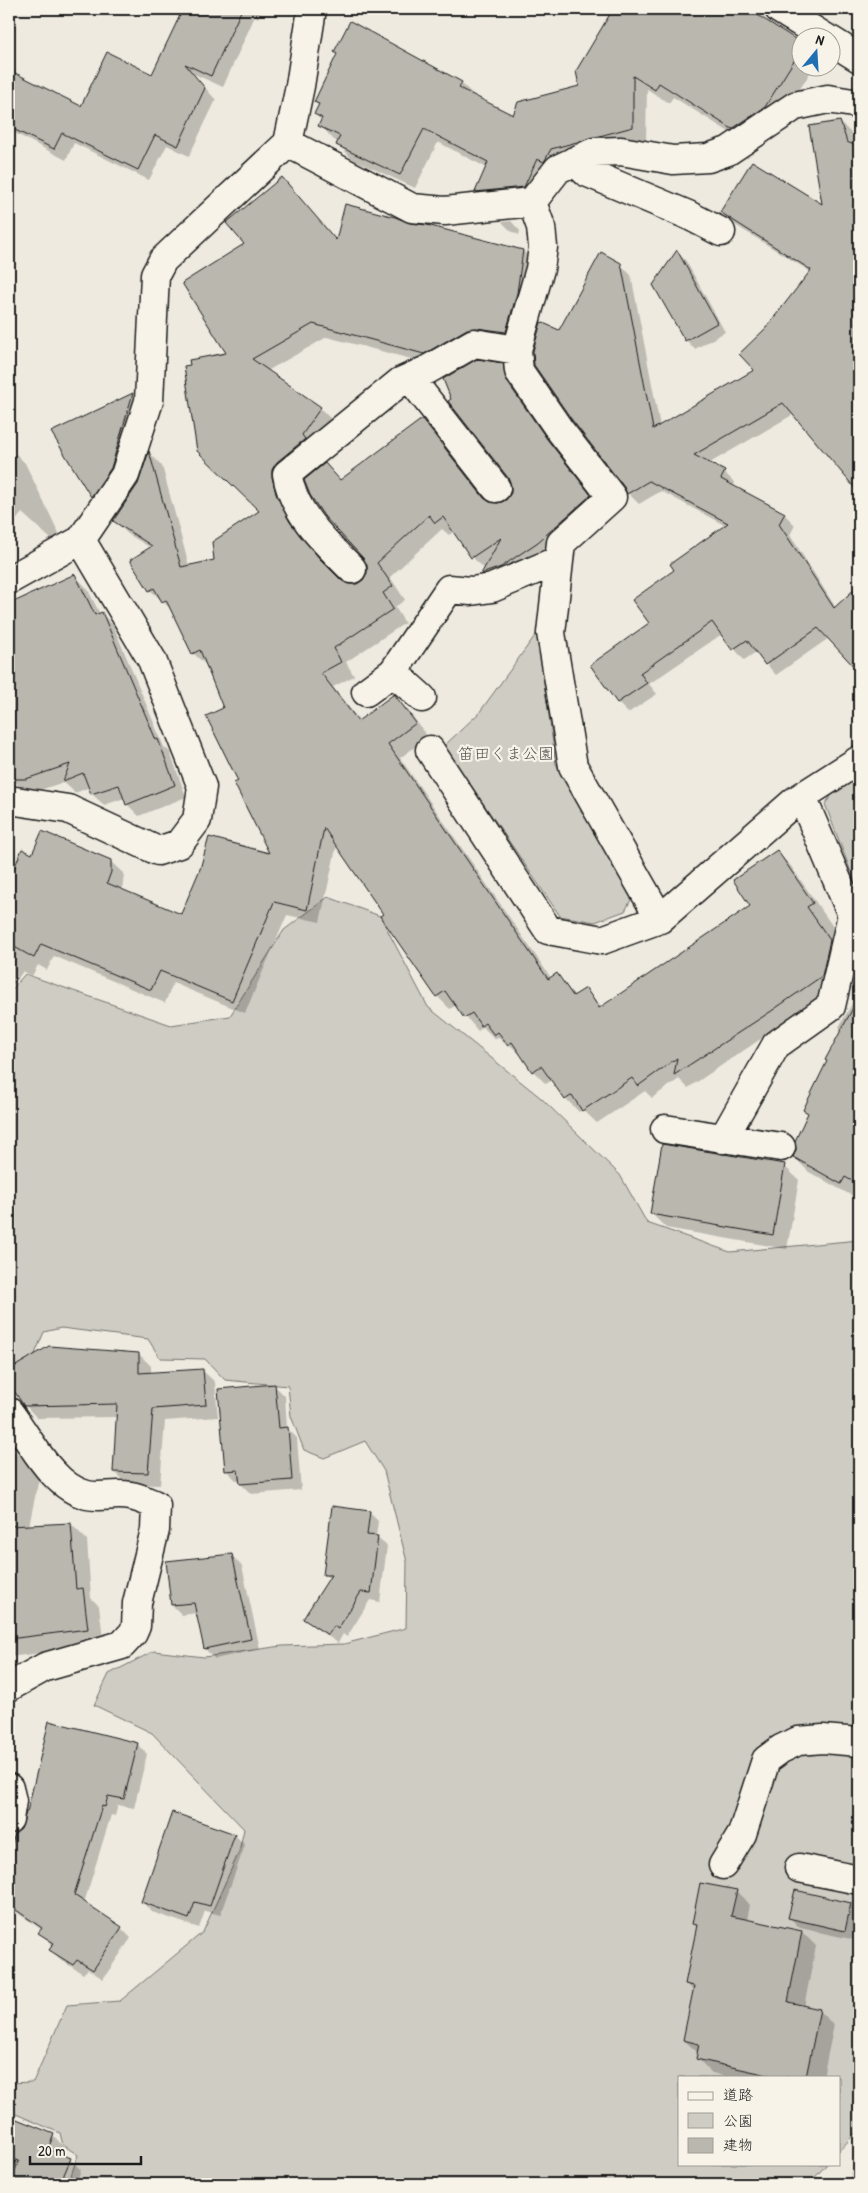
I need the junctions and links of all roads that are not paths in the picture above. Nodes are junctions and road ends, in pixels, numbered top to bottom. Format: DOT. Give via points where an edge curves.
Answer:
graph roads {
  1 [pos="312,9"];
  2 [pos="779,9"];
  3 [pos="810,28"];
  4 [pos="840,46"];
  5 [pos="859,58"];
  6 [pos="859,104"];
  7 [pos="288,143"];
  8 [pos="574,161"];
  9 [pos="532,202"];
  10 [pos="721,232"];
  11 [pos="517,350"];
  12 [pos="410,378"];
  13 [pos="496,488"];
  14 [pos="81,540"];
  15 [pos="559,560"];
  16 [pos="352,569"];
  17 [pos="9,580"];
  18 [pos="393,672"];
  19 [pos="366,692"];
  20 [pos="422,698"];
  21 [pos="430,750"];
  22 [pos="859,760"];
  23 [pos="802,797"];
  24 [pos="9,800"];
  25 [pos="660,919"];
  26 [pos="665,1129"];
  27 [pos="723,1139"];
  28 [pos="781,1148"];
  29 [pos="9,1412"];
  30 [pos="9,1687"];
  31 [pos="859,1742"];
  32 [pos="9,1788"];
  33 [pos="9,1819"];
  34 [pos="723,1865"];
  35 [pos="798,1868"];
  36 [pos="859,1880"];
  1 -- 7 [label="street"];
  2 -- 3 [label="street"];
  4 -- 5 [label="street"];
  6 -- 8 [label="street" via="828,99 795,106 728,151 708,158 673,160 621,150 594,152"];
  7 -- 9 [label="street" via="412,208 453,211"];
  7 -- 14 [label="street" via="163,260 155,275 149,401 125,475"];
  8 -- 9 [label="street" via="558,169"];
  8 -- 10 [label="street" via="586,172 688,214"];
  9 -- 11 [label="street" via="541,227 543,248"];
  11 -- 12 [label="street" via="474,342"];
  11 -- 15 [label="street" via="519,371 612,497 561,543"];
  12 -- 13 [label="street"];
  12 -- 16 [label="street" via="400,382 287,474 289,489 316,532"];
  14 -- 17 [label="street"];
  14 -- 24 [label="street" via="152,660 202,787 197,820 179,844 158,851 68,809"];
  15 -- 18 [label="street" via="492,588 471,591 449,589"];
  15 -- 25 [label="street" via="551,633 573,766"];
  18 -- 19 [label="street"];
  18 -- 20 [label="street"];
  21 -- 25 [label="street" via="548,930 602,940"];
  22 -- 23 [label="street"];
  23 -- 25 [label="street"];
  23 -- 27 [label="street" via="852,914 831,1006 776,1045"];
  26 -- 27 [label="street"];
  27 -- 28 [label="street"];
  29 -- 30 [label="street" via="46,1464 74,1491 89,1496 131,1496 156,1505 155,1530 133,1633 122,1645 45,1667"];
  31 -- 34 [label="street" via="798,1741 766,1760 742,1834"];
  32 -- 33 [label="street" via="12,1801"];
  35 -- 36 [label="street"];
}
